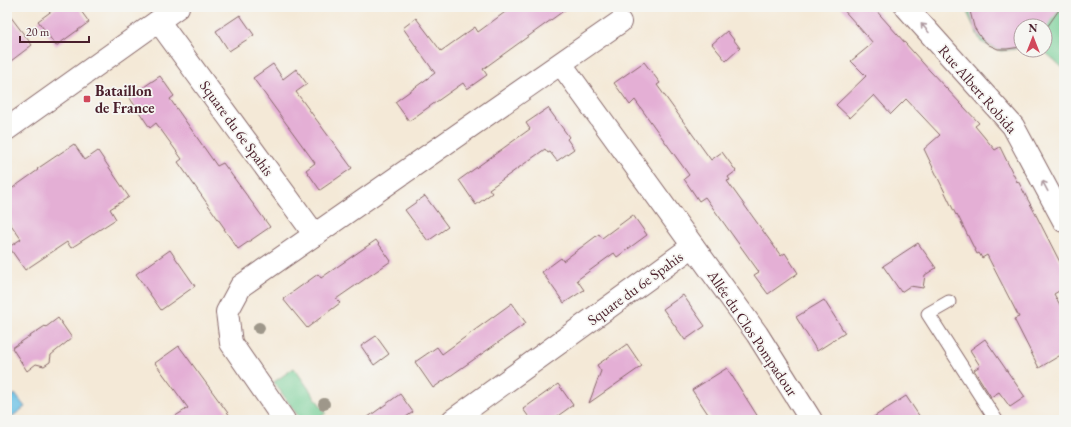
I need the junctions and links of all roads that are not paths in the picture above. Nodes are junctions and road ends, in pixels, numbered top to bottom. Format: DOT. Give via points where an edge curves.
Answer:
graph roads {
  1 [pos="178,7"];
  2 [pos="906,7"];
  3 [pos="159,22"];
  4 [pos="620,22"];
  5 [pos="561,64"];
  6 [pos="7,129"];
  7 [pos="1064,221"];
  8 [pos="315,235"];
  9 [pos="693,246"];
  10 [pos="949,302"];
  11 [pos="284,420"];
  12 [pos="453,420"];
  13 [pos="811,420"];
  14 [pos="996,420"];
  1 -- 3 [label="street"];
  7 -- 2 [label="street, Rue Albert Robida, one-way" via="1013,126"];
  3 -- 6 [label="street"];
  3 -- 8 [label="street, Square du 6e Spahis"];
  4 -- 5 [label="street"];
  5 -- 8 [label="street"];
  5 -- 9 [label="street, Square du 6e Spahis"];
  8 -- 11 [label="street" via="242,286 226,312 231,343"];
  9 -- 12 [label="street, Square du 6e Spahis"];
  9 -- 13 [label="street, Allée du Clos Pompadour" via="757,334"];
  10 -- 14 [label="lane" via="928,314"];
}
